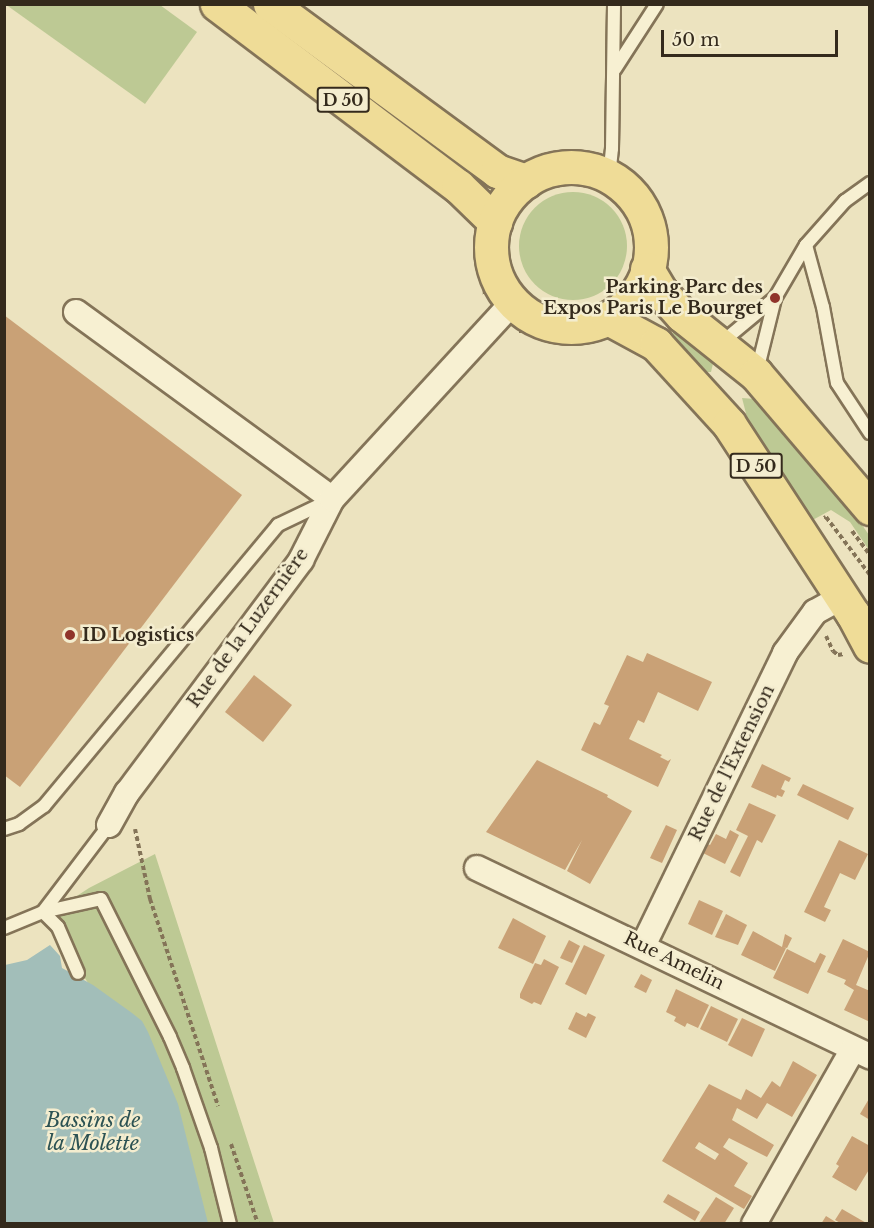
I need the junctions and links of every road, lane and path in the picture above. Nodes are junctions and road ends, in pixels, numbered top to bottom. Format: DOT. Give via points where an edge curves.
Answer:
graph roads {
  1 [pos="217,4"];
  2 [pos="270,4"];
  3 [pos="614,4"];
  4 [pos="657,4"];
  5 [pos="614,70"];
  6 [pos="610,172"];
  7 [pos="520,179"];
  8 [pos="870,183"];
  9 [pos="491,219"];
  10 [pos="806,245"];
  11 [pos="654,262"];
  12 [pos="776,298"];
  13 [pos="76,312"];
  14 [pos="503,312"];
  15 [pos="603,326"];
  16 [pos="721,343"];
  17 [pos="756,374"];
  18 [pos="870,433"];
  19 [pos="332,500"];
  20 [pos="859,517"];
  21 [pos="870,555"];
  22 [pos="842,597"];
  23 [pos="856,650"];
  24 [pos="833,651"];
  25 [pos="127,793"];
  26 [pos="109,825"];
  27 [pos="4,829"];
  28 [pos="477,868"];
  29 [pos="43,912"];
  30 [pos="4,928"];
  31 [pos="643,946"];
  32 [pos="78,973"];
  33 [pos="861,1053"];
  34 [pos="221,1116"];
  35 [pos="228,1137"];
  36 [pos="231,1224"];
  37 [pos="258,1224"];
  38 [pos="754,1224"];
  1 -- 9 [label="main road, D 50" via="458,186"];
  2 -- 7 [label="main road, D 50" via="497,171"];
  3 -- 5 [label="lane"];
  4 -- 5 [label="lane"];
  5 -- 6 [label="lane"];
  6 -- 7 [label="main road" via="574,167"];
  6 -- 7 [label="path" via="576,157 556,158"];
  6 -- 11 [label="main road" via="639,205 648,224"];
  6 -- 11 [label="path" via="650,204 658,223"];
  7 -- 9 [label="main road"];
  8 -- 10 [label="lane" via="845,201"];
  9 -- 14 [label="main road" via="491,253 502,288"];
  9 -- 14 [label="path" via="482,234 482,260 486,290"];
  10 -- 12 [label="lane"];
  10 -- 18 [label="lane" via="823,306 837,383"];
  11 -- 15 [label="main road" via="632,299"];
  11 -- 16 [label="main road" via="661,292 682,315"];
  12 -- 16 [label="lane"];
  12 -- 17 [label="lane"];
  13 -- 19 [label="street"];
  14 -- 15 [label="main road" via="553,325"];
  14 -- 15 [label="path" via="529,331 562,338"];
  14 -- 19 [label="street, Rue de la Luzernière"];
  15 -- 22 [label="main road, D 50" via="656,344 729,424"];
  16 -- 17 [label="main road"];
  17 -- 20 [label="main road"];
  19 -- 25 [label="street, Rue de la Luzernière" via="301,560"];
  19 -- 27 [label="lane" via="278,525 44,806 19,824"];
  20 -- 21 [label="path"];
  22 -- 23 [label="main road, D 50"];
  22 -- 31 [label="street, Rue de l'Extension" via="815,612 784,653"];
  23 -- 24 [label="path" via="838,655"];
  25 -- 26 [label="street, Rue de la Luzernière"];
  25 -- 34 [label="path" via="150,899"];
  26 -- 29 [label="lane"];
  28 -- 31 [label="street, Rue Amelin"];
  29 -- 30 [label="lane"];
  29 -- 32 [label="lane" via="58,927"];
  29 -- 36 [label="lane" via="101,899 183,1068 211,1148"];
  31 -- 33 [label="street, Rue Amelin"];
  33 -- 38 [label="street"];
  35 -- 37 [label="path"];
}
